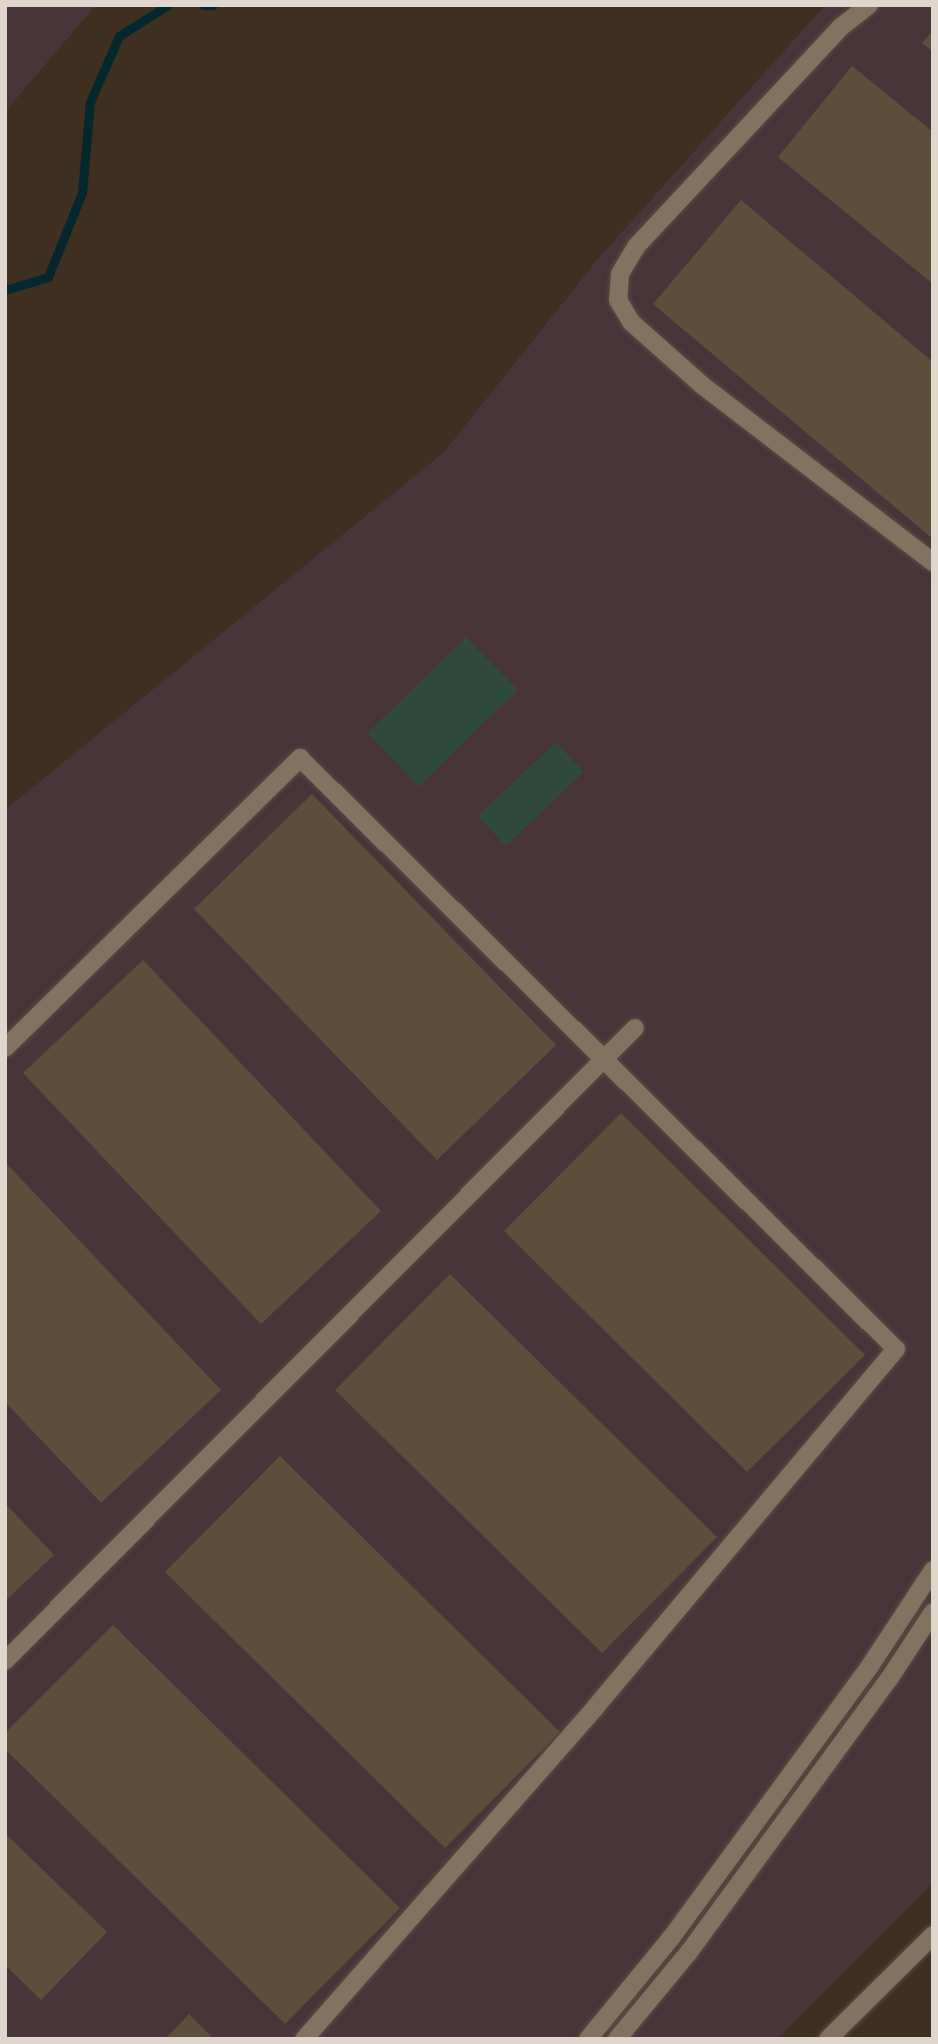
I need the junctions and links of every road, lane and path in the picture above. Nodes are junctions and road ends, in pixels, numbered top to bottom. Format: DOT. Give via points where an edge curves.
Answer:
graph roads {
  1 [pos="869,5"];
  2 [pos="933,562"];
  3 [pos="635,1028"];
  4 [pos="5,1048"];
  5 [pos="604,1059"];
  6 [pos="933,1570"];
  7 [pos="933,1612"];
  8 [pos="5,1661"];
  9 [pos="933,1935"];
  10 [pos="304,2039"];
  11 [pos="588,2039"];
  12 [pos="617,2039"];
  13 [pos="828,2039"];
  1 -- 2 [label="street" via="840,28 636,247 620,274 618,300 631,322 702,385"];
  3 -- 5 [label="street"];
  4 -- 5 [label="street" via="300,758"];
  5 -- 8 [label="street"];
  5 -- 10 [label="street" via="896,1349 595,1708"];
  6 -- 11 [label="street" via="870,1666 679,1927"];
  7 -- 12 [label="street" via="689,1952"];
  9 -- 13 [label="street"];
}
